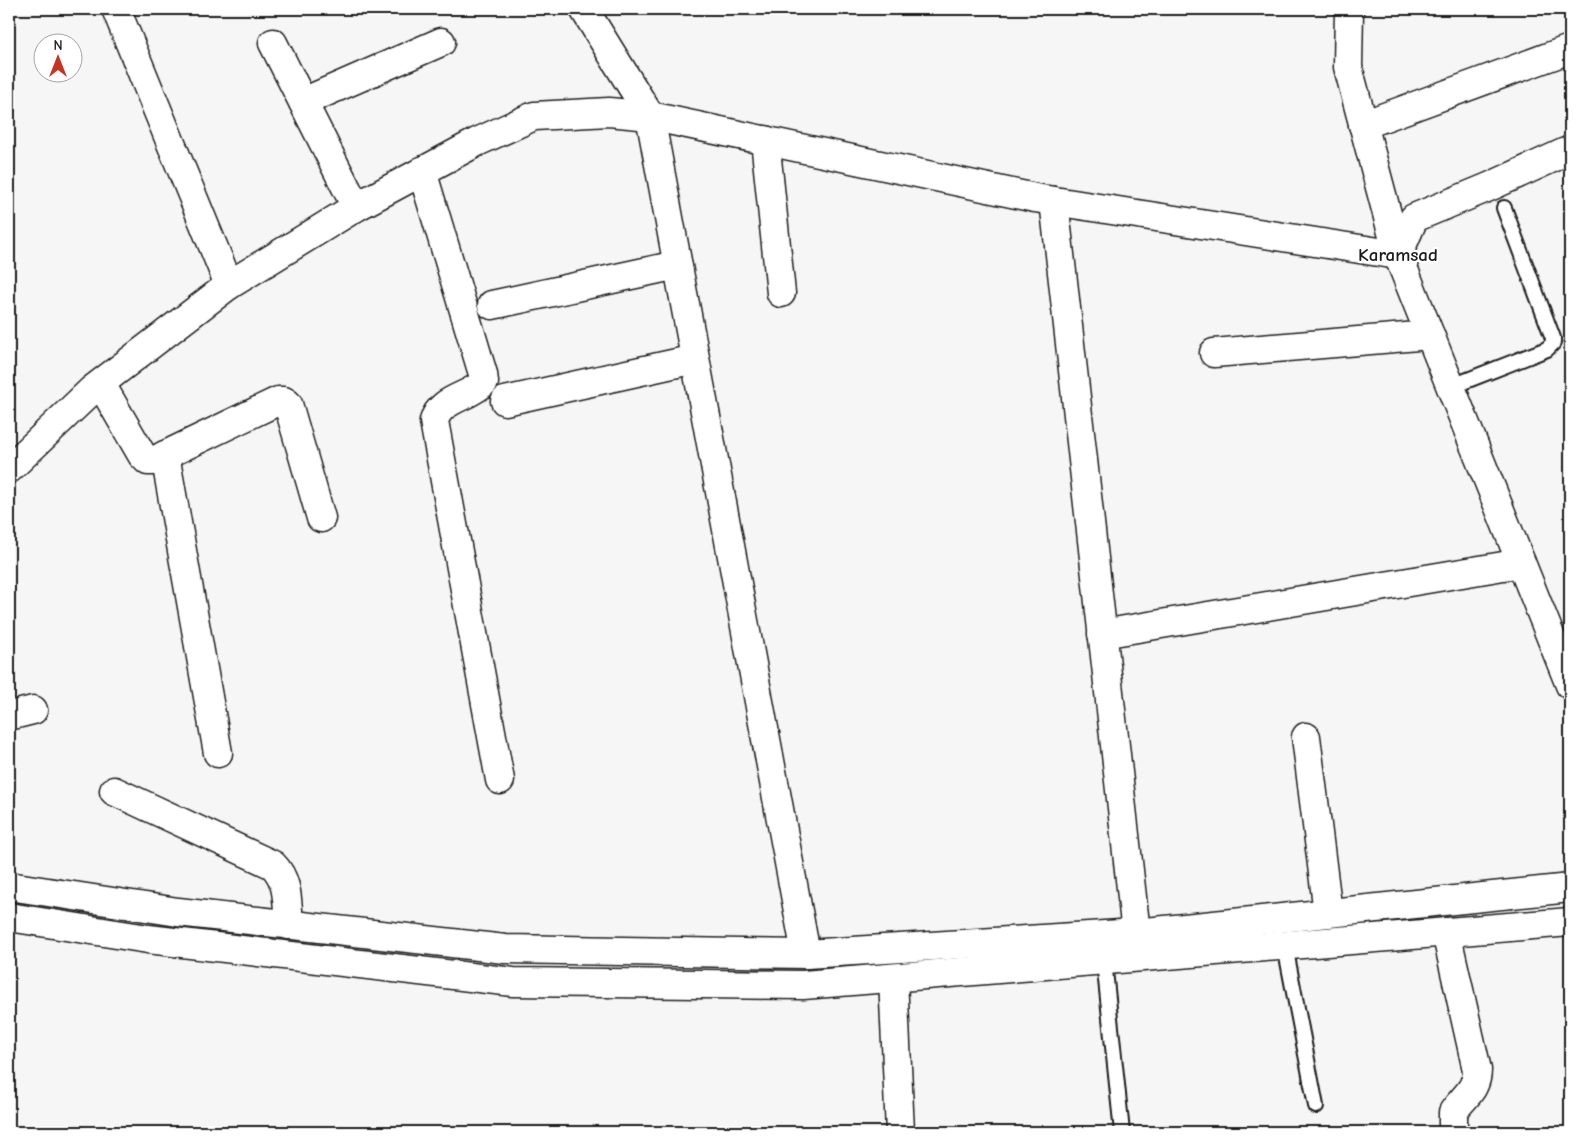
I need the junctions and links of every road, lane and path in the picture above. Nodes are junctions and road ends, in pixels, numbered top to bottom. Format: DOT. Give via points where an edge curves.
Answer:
graph roads {
  1 [pos="116,9"];
  2 [pos="584,9"];
  3 [pos="1349,9"];
  4 [pos="441,42"];
  5 [pos="273,43"];
  6 [pos="1570,49"];
  7 [pos="303,102"];
  8 [pos="650,116"];
  9 [pos="1363,125"];
  10 [pos="765,140"];
  11 [pos="1570,150"];
  12 [pos="422,171"];
  13 [pos="1054,201"];
  14 [pos="356,207"];
  15 [pos="1504,208"];
  16 [pos="1398,255"];
  17 [pos="677,265"];
  18 [pos="229,285"];
  19 [pos="782,293"];
  20 [pos="492,305"];
  21 [pos="1430,335"];
  22 [pos="1214,353"];
  23 [pos="695,359"];
  24 [pos="101,384"];
  25 [pos="1450,387"];
  26 [pos="505,401"];
  27 [pos="165,455"];
  28 [pos="9,469"];
  29 [pos="321,518"];
  30 [pos="1521,563"];
  31 [pos="1102,634"];
  32 [pos="1570,686"];
  33 [pos="1306,737"];
  34 [pos="218,753"];
  35 [pos="500,780"];
  36 [pos="114,791"];
  37 [pos="9,886"];
  38 [pos="1570,888"];
  39 [pos="1328,913"];
  40 [pos="9,917"];
  41 [pos="1570,922"];
  42 [pos="289,925"];
  43 [pos="1446,932"];
  44 [pos="1136,933"];
  45 [pos="1285,946"];
  46 [pos="806,954"];
  47 [pos="1104,961"];
  48 [pos="894,978"];
  49 [pos="1316,1106"];
  50 [pos="900,1132"];
  51 [pos="1122,1132"];
  52 [pos="1453,1132"];
  1 -- 18 [label="street"];
  2 -- 8 [label="street"];
  3 -- 9 [label="street" via="1348,67"];
  4 -- 7 [label="street"];
  5 -- 7 [label="street"];
  6 -- 9 [label="street"];
  7 -- 14 [label="street"];
  8 -- 10 [label="street"];
  8 -- 12 [label="street" via="609,112 534,116"];
  8 -- 17 [label="street"];
  9 -- 16 [label="street"];
  10 -- 13 [label="street"];
  10 -- 19 [label="street"];
  11 -- 16 [label="street" via="1414,218"];
  12 -- 14 [label="street"];
  12 -- 35 [label="street" via="483,374 484,382 442,406 434,421"];
  13 -- 16 [label="street"];
  13 -- 31 [label="street"];
  14 -- 18 [label="street"];
  15 -- 25 [label="lane" via="1552,344 1547,349"];
  16 -- 21 [label="street"];
  17 -- 20 [label="street"];
  17 -- 23 [label="street"];
  18 -- 24 [label="street"];
  21 -- 22 [label="street"];
  21 -- 25 [label="street"];
  23 -- 26 [label="street"];
  23 -- 46 [label="street"];
  24 -- 27 [label="street" via="148,461"];
  24 -- 28 [label="street"];
  25 -- 30 [label="street"];
  27 -- 29 [label="street" via="284,401 288,404"];
  27 -- 34 [label="street"];
  30 -- 31 [label="street"];
  30 -- 32 [label="street"];
  31 -- 44 [label="street"];
  33 -- 39 [label="street"];
  36 -- 42 [label="street" via="273,865 282,874"];
  37 -- 42 [label="street"];
  38 -- 39 [label="street"];
  39 -- 44 [label="street"];
  40 -- 48 [label="street" via="148,939 513,982 803,985"];
  41 -- 43 [label="street"];
  42 -- 46 [label="street" via="505,950"];
  43 -- 45 [label="street"];
  43 -- 52 [label="street" via="1478,1070 1474,1088 1453,1112"];
  44 -- 46 [label="street"];
  45 -- 47 [label="street"];
  45 -- 49 [label="lane"];
  47 -- 48 [label="street"];
  47 -- 51 [label="lane"];
  48 -- 50 [label="street"];
}
